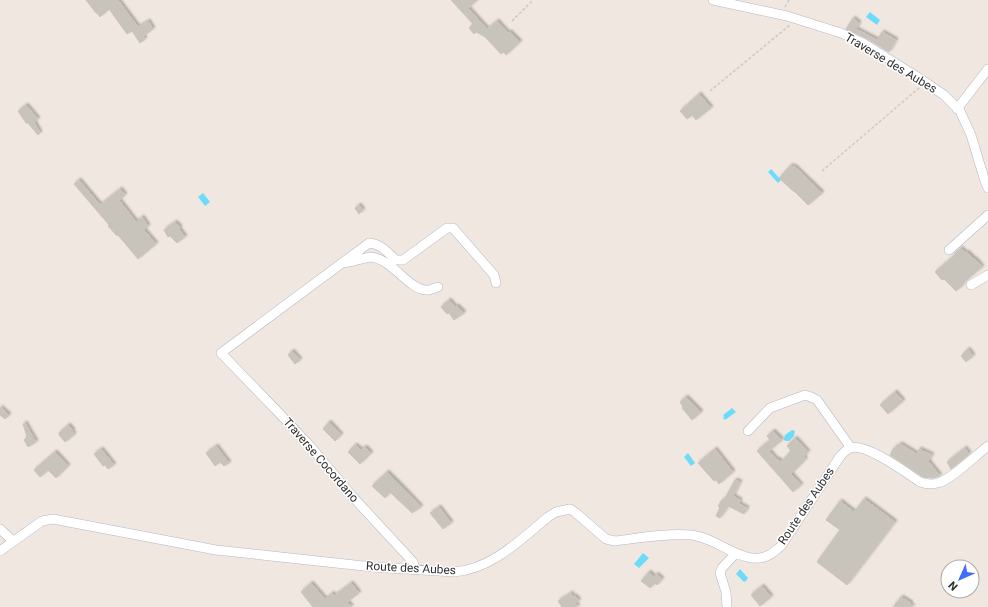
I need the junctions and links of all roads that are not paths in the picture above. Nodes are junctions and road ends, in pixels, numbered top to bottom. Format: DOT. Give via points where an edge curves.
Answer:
graph roads {
  1 [pos="713,0"];
  2 [pos="988,69"];
  3 [pos="957,109"];
  4 [pos="988,188"];
  5 [pos="987,220"];
  6 [pos="949,250"];
  7 [pos="343,264"];
  8 [pos="988,275"];
  9 [pos="496,283"];
  10 [pos="971,285"];
  11 [pos="438,287"];
  12 [pos="748,431"];
  13 [pos="988,446"];
  14 [pos="851,448"];
  15 [pos="0,529"];
  16 [pos="13,541"];
  17 [pos="0,551"];
  18 [pos="736,553"];
  19 [pos="416,569"];
  20 [pos="727,607"];
  1 -- 3 [label="street, Traverse des Aubes" via="841,33 863,43 926,82 944,95"];
  2 -- 3 [label="street"];
  3 -- 4 [label="street, Traverse des Aubes" via="971,135"];
  5 -- 6 [label="street"];
  7 -- 9 [label="street" via="369,243 382,247 396,260 402,260 447,228 453,228 494,275"];
  7 -- 11 [label="street" via="370,257 381,260 419,289 427,291"];
  7 -- 19 [label="street, Traverse Cocordano" via="221,353 310,446 413,562"];
  8 -- 10 [label="street"];
  12 -- 14 [label="street" via="770,408 805,395 817,400"];
  13 -- 14 [label="street" via="939,483 927,485 870,451"];
  14 -- 18 [label="street, Route des Aubes" via="839,458 781,546 769,555 758,558"];
  15 -- 16 [label="street"];
  16 -- 17 [label="street, Route des Aubes"];
  16 -- 19 [label="street, Route des Aubes" via="42,521 53,519 216,550 372,567"];
  18 -- 19 [label="street, Route des Aubes" via="702,536 675,535 615,541 606,539 570,509 548,517 498,557 475,569 454,572"];
  18 -- 20 [label="street" via="720,573 726,592"];
}
